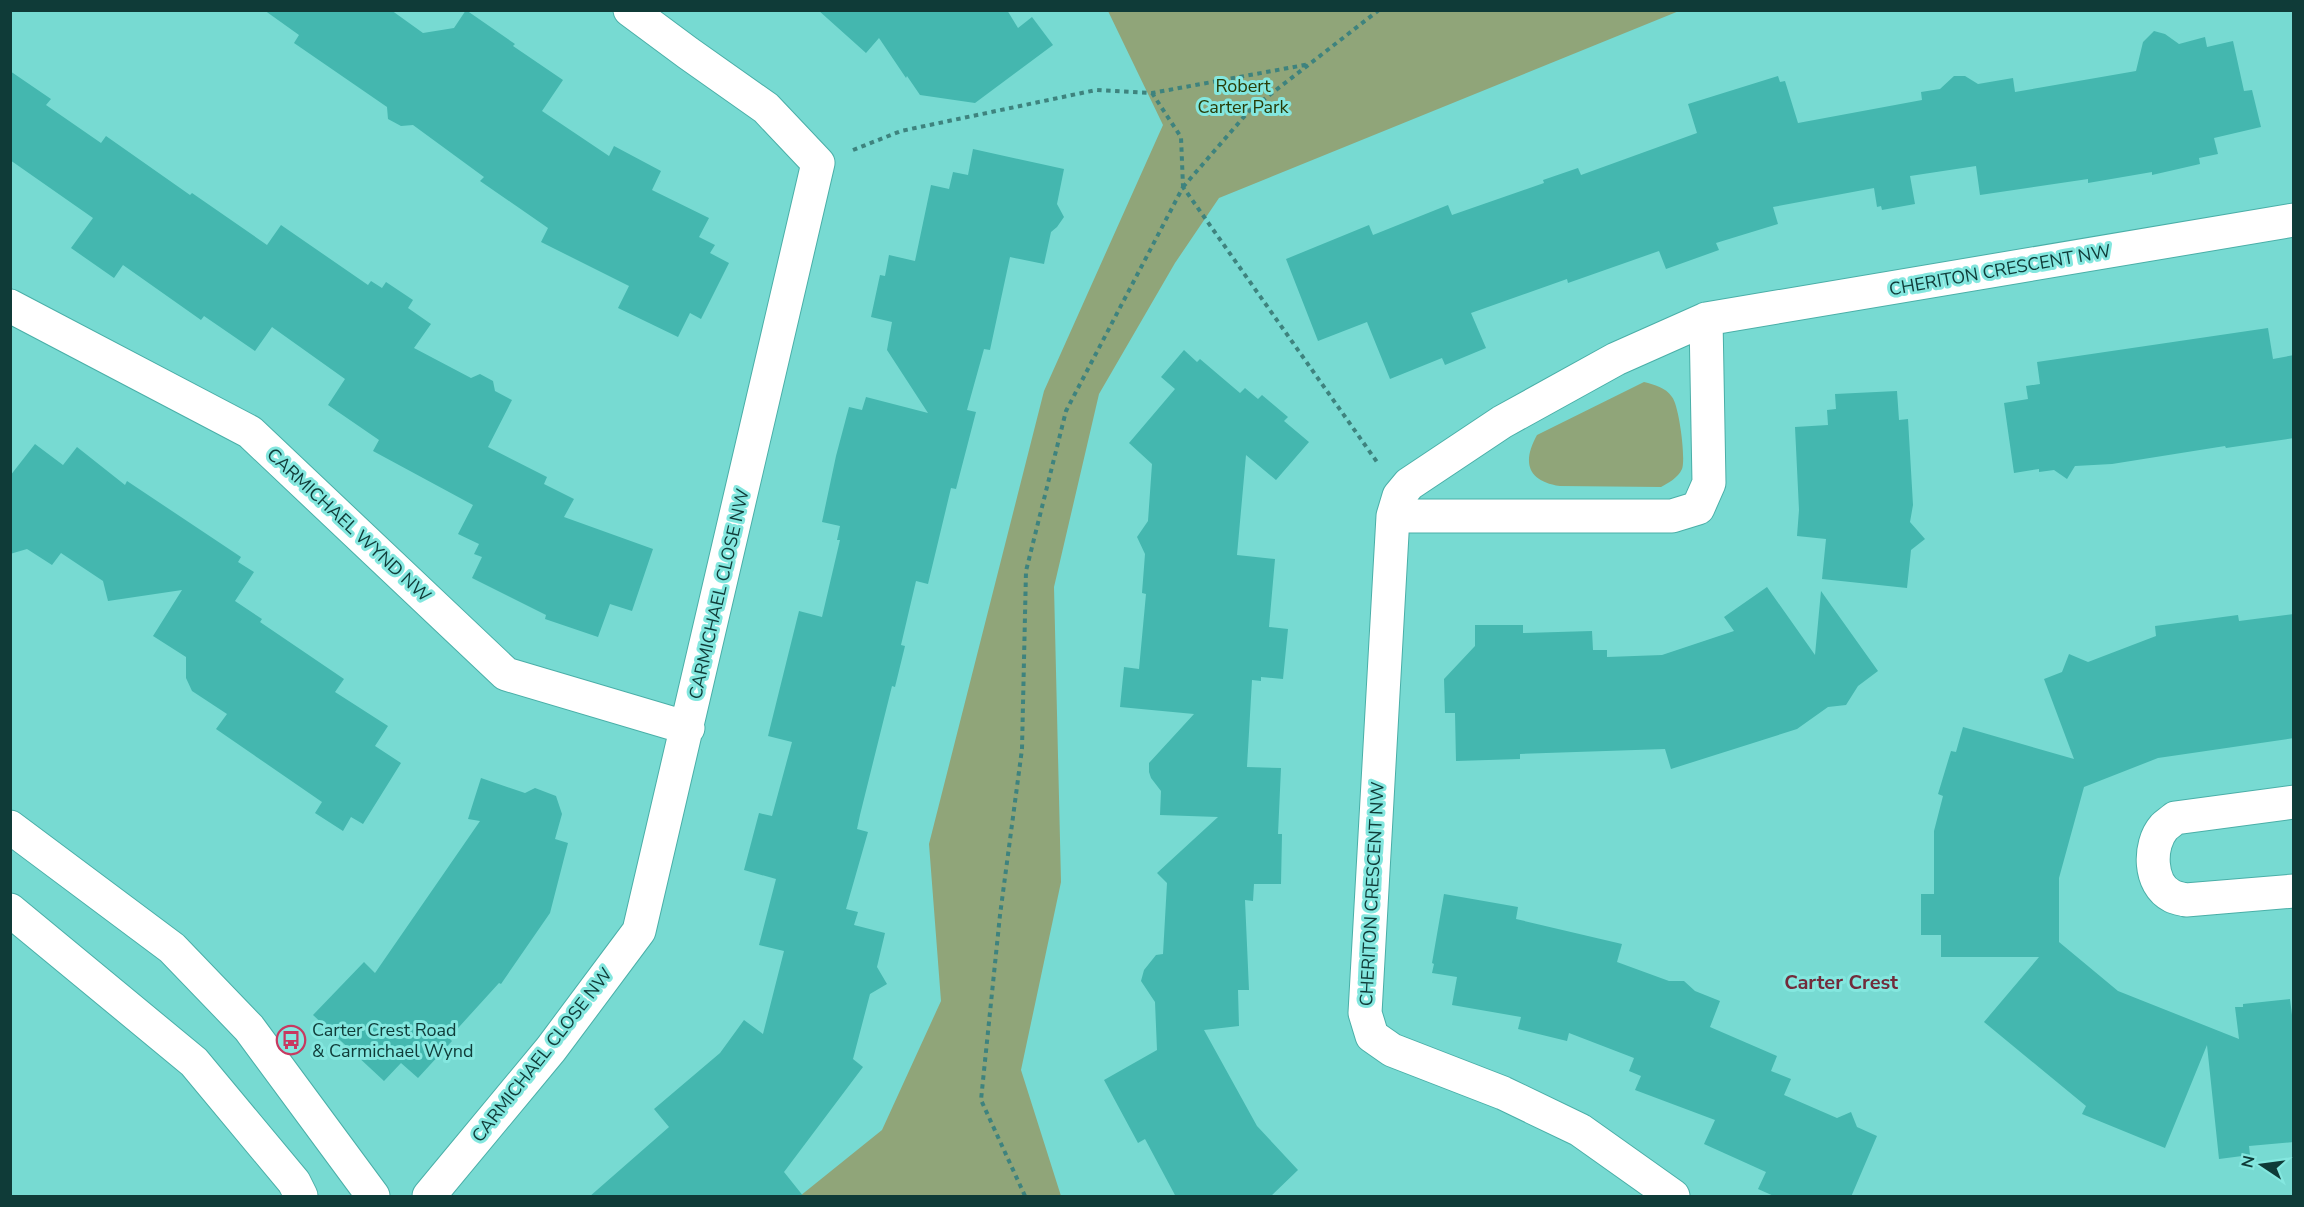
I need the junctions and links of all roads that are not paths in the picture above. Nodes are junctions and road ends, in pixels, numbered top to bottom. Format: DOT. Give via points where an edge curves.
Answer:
graph roads {
  1 [pos="630,10"];
  2 [pos="2294,220"];
  3 [pos="10,306"];
  4 [pos="1706,319"];
  5 [pos="1393,516"];
  6 [pos="688,729"];
  7 [pos="2294,802"];
  8 [pos="10,827"];
  9 [pos="2294,891"];
  10 [pos="10,910"];
  11 [pos="302,1197"];
  12 [pos="373,1197"];
  13 [pos="429,1197"];
  14 [pos="1673,1197"];
  1 -- 6 [label="street, CARMICHAEL CLOSE NW" via="766,108 818,163"];
  2 -- 4 [label="street, CHERITON CRESCENT NW"];
  3 -- 6 [label="street, CARMICHAEL WYND NW" via="250,432 506,674"];
  4 -- 5 [label="street, CHERITON CRESCENT NW" via="1616,359 1502,422 1409,484 1399,496"];
  4 -- 5 [label="street" via="1709,483 1698,508 1672,516"];
  5 -- 14 [label="street, CHERITON CRESCENT NW" via="1365,1013 1372,1036 1392,1050 1503,1093 1580,1130"];
  6 -- 13 [label="street, CARMICHAEL CLOSE NW" via="639,931 551,1049"];
  7 -- 9 [label="street" via="2175,818 2163,828 2153,860 2162,887 2171,896 2186,900"];
  8 -- 12 [label="street" via="172,948 249,1028"];
  10 -- 11 [label="street" via="194,1062 294,1182"];
}
